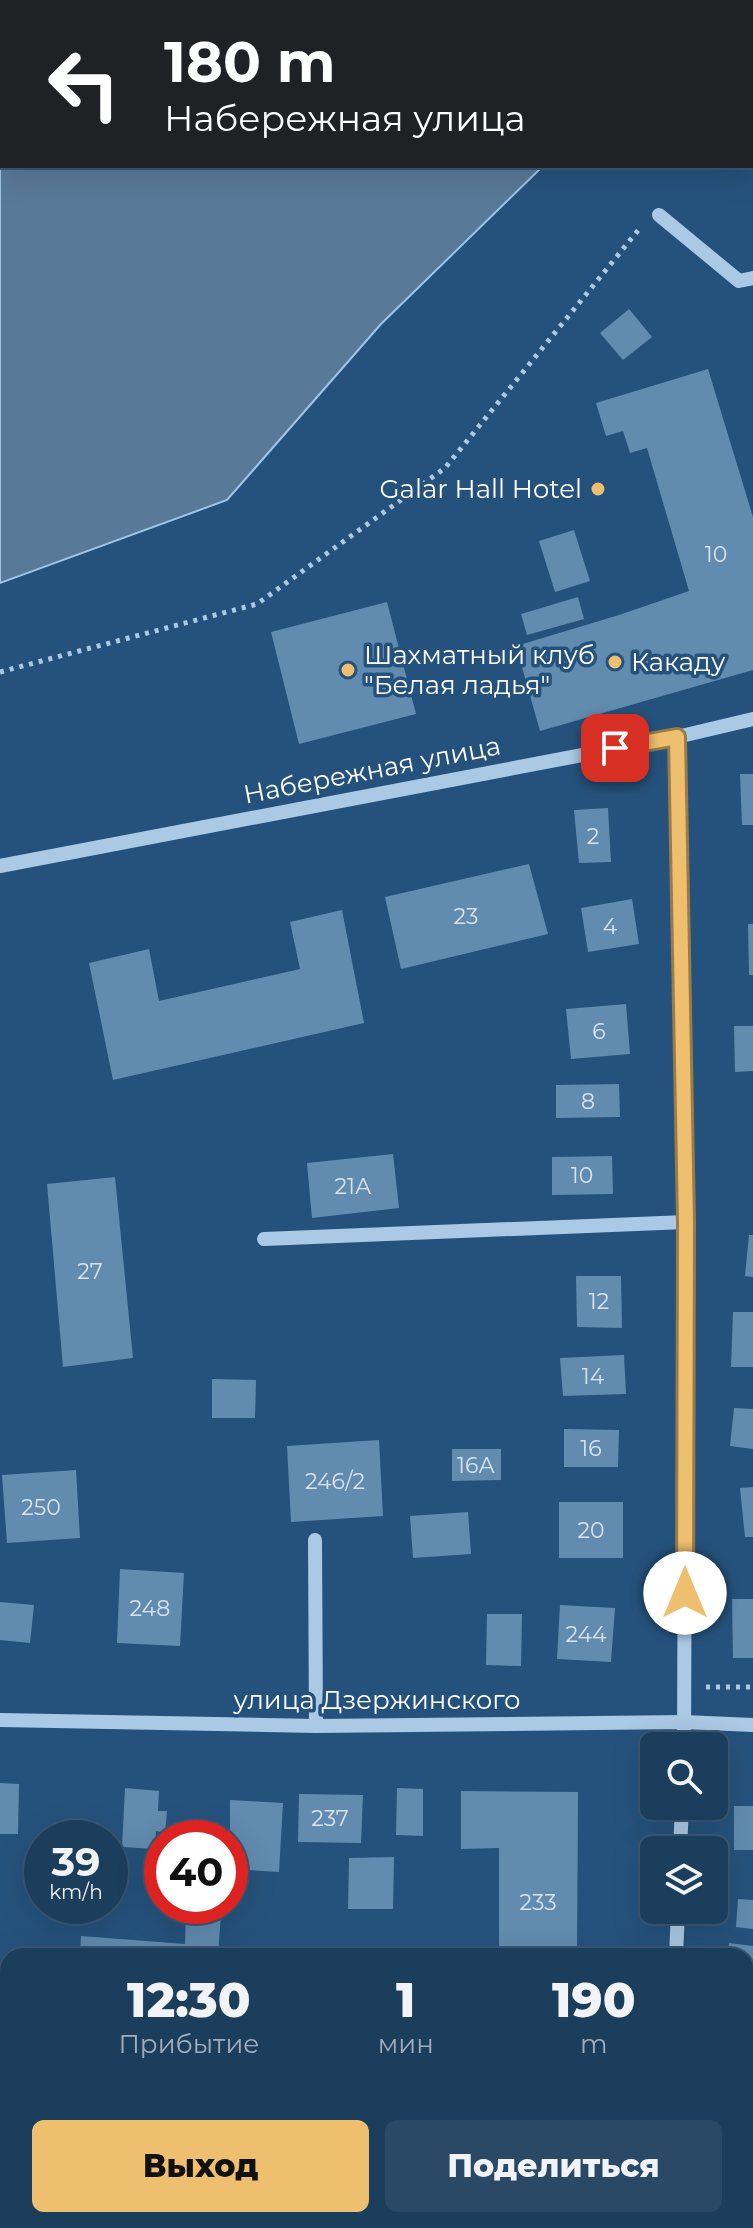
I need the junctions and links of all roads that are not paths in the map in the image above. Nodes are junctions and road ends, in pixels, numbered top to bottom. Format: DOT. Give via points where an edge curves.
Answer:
graph roads {
  1 [pos="659,215"];
  2 [pos="753,278"];
  3 [pos="753,719"];
  4 [pos="677,737"];
  5 [pos="0,866"];
  6 [pos="686,1222"];
  7 [pos="264,1239"];
  8 [pos="315,1540"];
  9 [pos="0,1720"];
  10 [pos="684,1722"];
  11 [pos="753,1725"];
  12 [pos="316,1726"];
  13 [pos="684,1732"];
  14 [pos="677,1924"];
  15 [pos="676,1948"];
  1 -- 2 [label="street" via="739,281"];
  3 -- 4 [label="street, Набережная улица"];
  4 -- 5 [label="street, Набережная улица"];
  4 -- 6 [label="street"];
  6 -- 7 [label="street"];
  6 -- 10 [label="street"];
  8 -- 12 [label="street"];
  9 -- 12 [label="street, улица Дзержинского"];
  10 -- 11 [label="street, улица Дзержинского"];
  10 -- 12 [label="street, улица Дзержинского"];
  10 -- 13 [label="street"];
  14 -- 15 [label="street"];
}
